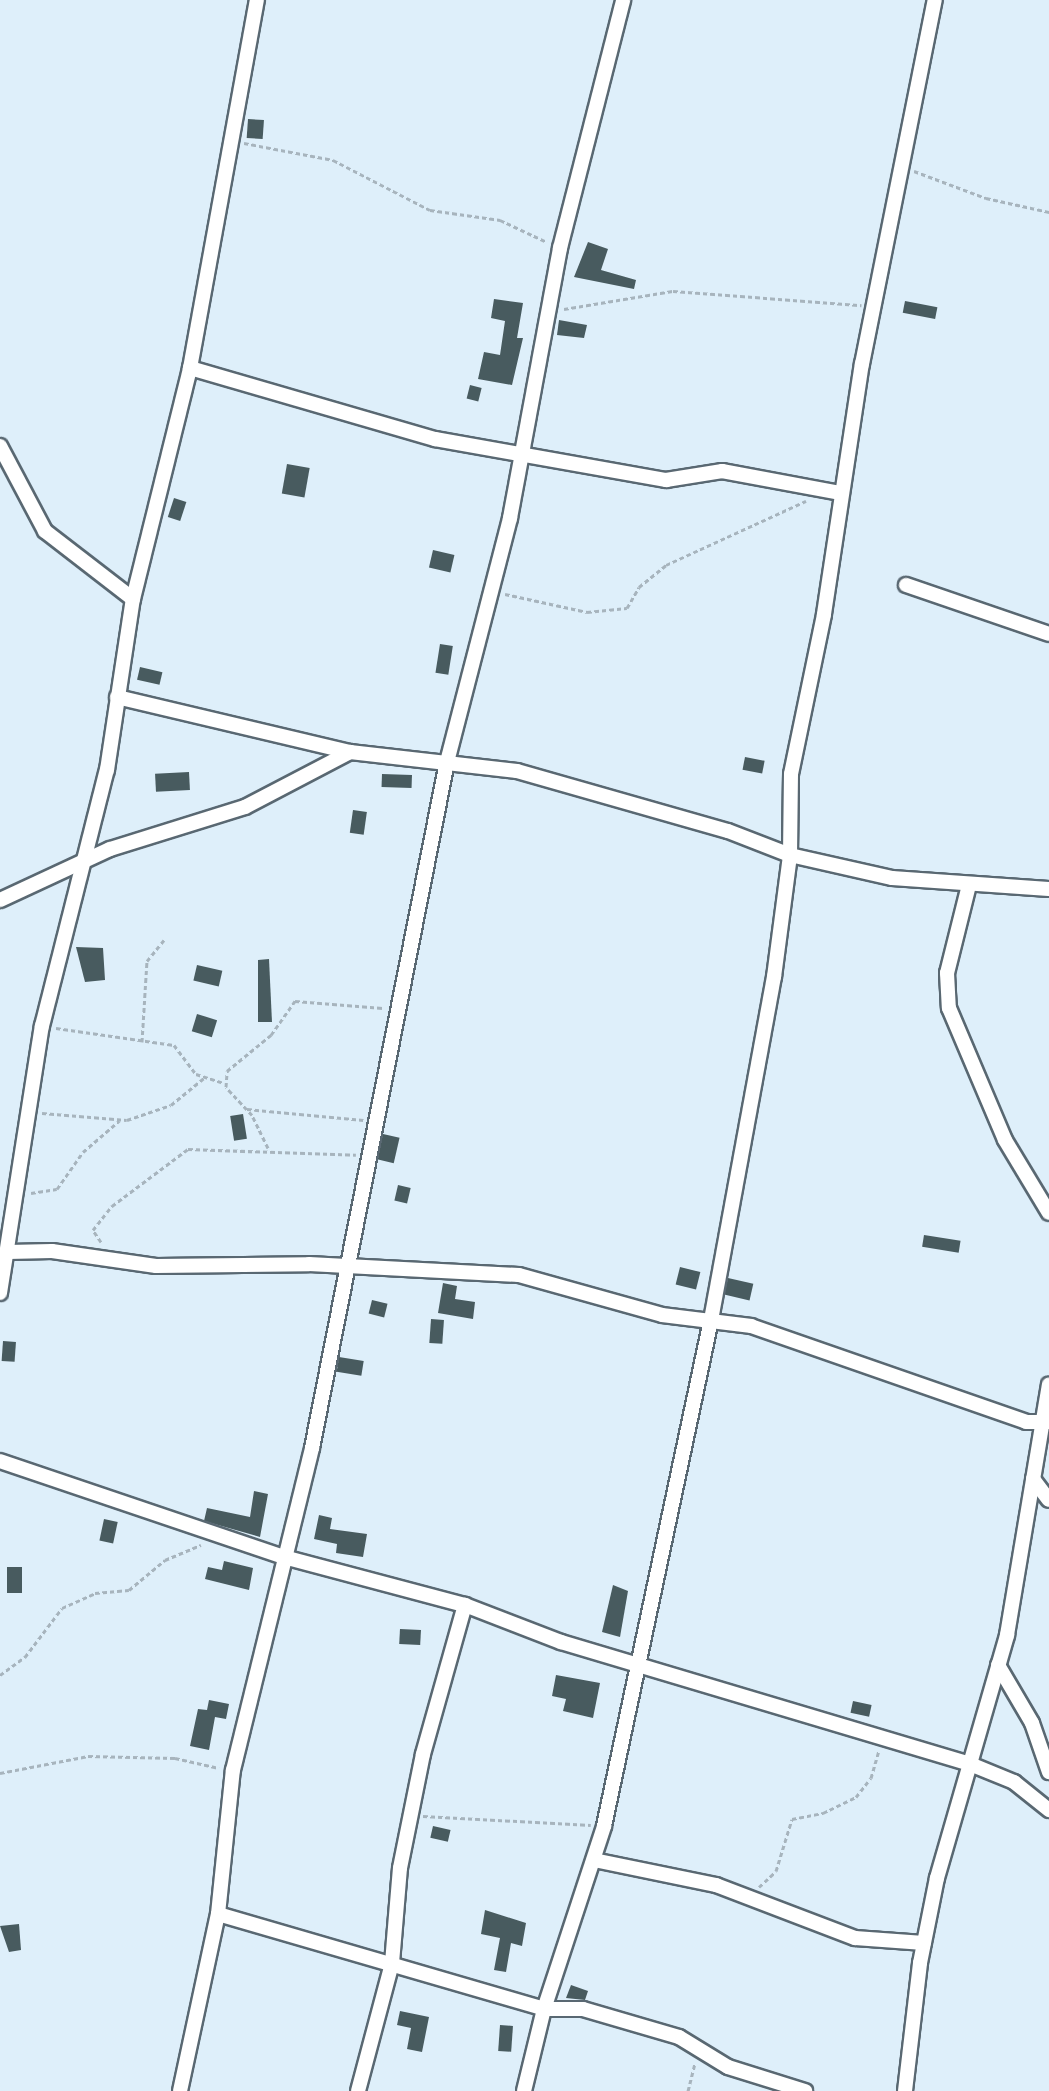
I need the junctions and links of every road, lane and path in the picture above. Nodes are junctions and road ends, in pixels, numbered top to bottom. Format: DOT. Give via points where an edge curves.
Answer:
graph roads {
  1 [pos="257,0"];
  2 [pos="623,0"];
  3 [pos="935,0"];
  4 [pos="230,143"];
  5 [pos="904,167"];
  6 [pos="1049,212"];
  7 [pos="560,248"];
  8 [pos="874,306"];
  9 [pos="549,313"];
  10 [pos="190,368"];
  11 [pos="0,446"];
  12 [pos="521,453"];
  13 [pos="821,489"];
  14 [pos="841,493"];
  15 [pos="906,585"];
  16 [pos="492,590"];
  17 [pos="133,599"];
  18 [pos="1049,634"];
  19 [pos="117,697"];
  20 [pos="350,752"];
  21 [pos="447,762"];
  22 [pos="790,855"];
  23 [pos="88,858"];
  24 [pos="969,885"];
  25 [pos="1049,889"];
  26 [pos="0,900"];
  27 [pos="164,940"];
  28 [pos="402,1012"];
  29 [pos="42,1026"];
  30 [pos="142,1042"];
  31 [pos="204,1078"];
  32 [pos="224,1084"];
  33 [pos="247,1109"];
  34 [pos="29,1111"];
  35 [pos="119,1120"];
  36 [pos="379,1123"];
  37 [pos="268,1148"];
  38 [pos="372,1155"];
  39 [pos="14,1193"];
  40 [pos="1049,1213"];
  41 [pos="8,1252"];
  42 [pos="108,1258"];
  43 [pos="349,1270"];
  44 [pos="0,1293"];
  45 [pos="711,1320"];
  46 [pos="1049,1385"];
  47 [pos="1046,1423"];
  48 [pos="0,1461"];
  49 [pos="1033,1479"];
  50 [pos="1049,1500"];
  51 [pos="225,1538"];
  52 [pos="284,1557"];
  53 [pos="465,1605"];
  54 [pos="638,1663"];
  55 [pos="999,1665"];
  56 [pos="0,1676"];
  57 [pos="883,1737"];
  58 [pos="970,1764"];
  59 [pos="233,1770"];
  60 [pos="1049,1772"];
  61 [pos="0,1773"];
  62 [pos="1049,1810"];
  63 [pos="411,1815"];
  64 [pos="604,1826"];
  65 [pos="594,1860"];
  66 [pos="744,1894"];
  67 [pos="218,1914"];
  68 [pos="924,1943"];
  69 [pos="392,1963"];
  70 [pos="544,2009"];
  71 [pos="701,2047"];
  72 [pos="180,2091"];
  73 [pos="358,2091"];
  74 [pos="524,2091"];
  75 [pos="688,2091"];
  76 [pos="805,2091"];
  77 [pos="905,2091"];
  1 -- 4 [label="street"];
  2 -- 7 [label="street"];
  3 -- 5 [label="street"];
  4 -- 7 [label="path" via="273,145 333,160 430,210 500,220"];
  4 -- 10 [label="street"];
  5 -- 6 [label="path" via="986,198"];
  5 -- 8 [label="street"];
  7 -- 9 [label="street"];
  8 -- 9 [label="path" via="673,291"];
  8 -- 14 [label="street"];
  9 -- 12 [label="street"];
  10 -- 12 [label="street" via="435,439"];
  10 -- 17 [label="street"];
  11 -- 17 [label="street" via="45,531"];
  12 -- 13 [label="street" via="666,480 722,471"];
  12 -- 16 [label="street"];
  13 -- 14 [label="street"];
  13 -- 16 [label="path" via="789,512 666,565 639,587 627,608 587,612"];
  14 -- 22 [label="street" via="791,774"];
  15 -- 18 [label="street"];
  16 -- 21 [label="street"];
  17 -- 19 [label="street"];
  19 -- 20 [label="street"];
  19 -- 23 [label="street"];
  20 -- 21 [label="street"];
  20 -- 23 [label="street" via="231,813"];
  21 -- 22 [label="street" via="517,771 728,831"];
  21 -- 28 [label="street"];
  22 -- 24 [label="street" via="892,878"];
  22 -- 45 [label="street" via="774,977"];
  23 -- 26 [label="street"];
  23 -- 29 [label="street" via="68,915"];
  24 -- 25 [label="street"];
  24 -- 40 [label="street" via="947,973 949,1008 1005,1140"];
  27 -- 30 [label="path" via="147,961"];
  28 -- 32 [label="path" via="295,1001 271,1035 227,1071"];
  28 -- 36 [label="street"];
  29 -- 30 [label="path"];
  29 -- 34 [label="street"];
  30 -- 31 [label="path" via="176,1046"];
  31 -- 32 [label="path"];
  31 -- 35 [label="path" via="167,1107"];
  32 -- 33 [label="path"];
  33 -- 36 [label="path" via="310,1111"];
  33 -- 37 [label="path"];
  34 -- 35 [label="path"];
  34 -- 39 [label="street"];
  35 -- 39 [label="path" via="84,1152 57,1188"];
  36 -- 38 [label="street"];
  37 -- 38 [label="path"];
  37 -- 42 [label="path" via="194,1148 177,1154 111,1206 95,1227 93,1236 104,1245"];
  38 -- 43 [label="street"];
  39 -- 41 [label="street"];
  41 -- 42 [label="street"];
  41 -- 44 [label="street"];
  42 -- 43 [label="street" via="156,1266 265,1263"];
  43 -- 45 [label="street" via="501,1272 662,1315"];
  43 -- 52 [label="street"];
  45 -- 47 [label="street" via="761,1330 1026,1422"];
  45 -- 54 [label="street"];
  46 -- 47 [label="street"];
  47 -- 49 [label="street"];
  48 -- 51 [label="street"];
  49 -- 50 [label="street"];
  49 -- 55 [label="street"];
  51 -- 52 [label="street"];
  51 -- 56 [label="path" via="165,1560 129,1590 95,1593 62,1608 25,1657"];
  52 -- 53 [label="street"];
  52 -- 59 [label="street"];
  53 -- 54 [label="street" via="561,1642"];
  53 -- 63 [label="street"];
  54 -- 57 [label="street"];
  54 -- 64 [label="street"];
  55 -- 58 [label="street"];
  55 -- 60 [label="street" via="1032,1723"];
  57 -- 58 [label="street"];
  57 -- 66 [label="path" via="865,1788 823,1813 792,1819 772,1878"];
  58 -- 62 [label="street" via="1014,1782"];
  58 -- 68 [label="street"];
  59 -- 61 [label="path" via="175,1758 88,1756"];
  59 -- 67 [label="street"];
  63 -- 64 [label="path"];
  63 -- 69 [label="street" via="400,1868"];
  64 -- 65 [label="street"];
  65 -- 66 [label="street"];
  65 -- 70 [label="street"];
  66 -- 68 [label="street" via="855,1938"];
  67 -- 69 [label="street"];
  67 -- 72 [label="street"];
  68 -- 77 [label="street"];
  69 -- 70 [label="street"];
  69 -- 73 [label="street"];
  70 -- 71 [label="street" via="583,2009"];
  70 -- 74 [label="street"];
  71 -- 75 [label="path"];
  71 -- 76 [label="street" via="728,2067"];
}
